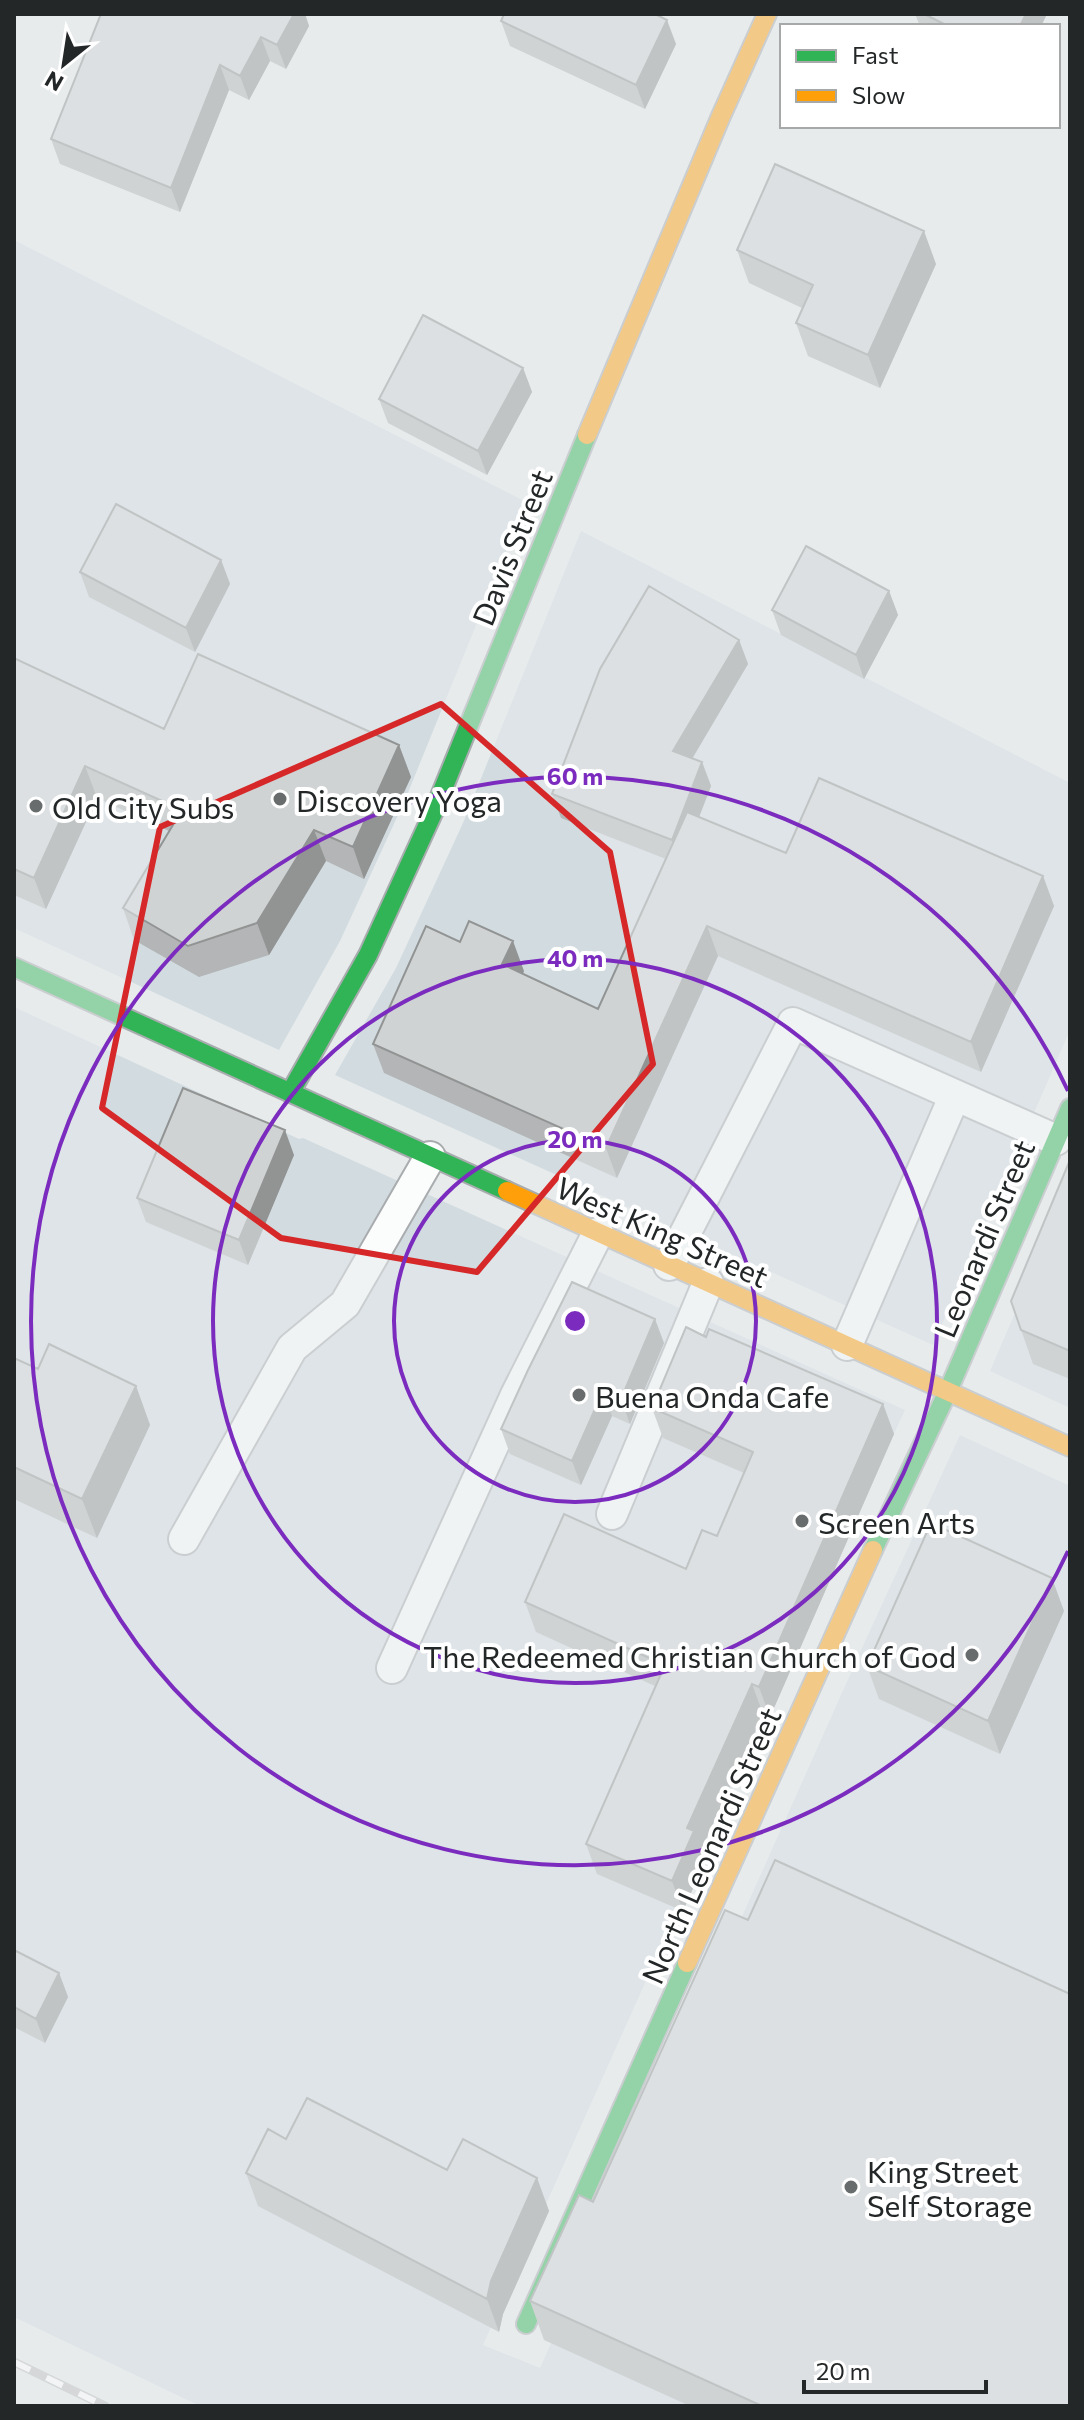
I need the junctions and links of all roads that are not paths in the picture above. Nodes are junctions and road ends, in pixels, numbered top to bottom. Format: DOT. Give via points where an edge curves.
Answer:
graph roads {
  1 [pos="767,14"];
  2 [pos="14,967"];
  3 [pos="290,1093"];
  4 [pos="955,1095"];
  5 [pos="1070,1108"];
  6 [pos="1056,1140"];
  7 [pos="430,1157"];
  8 [pos="598,1233"];
  9 [pos="669,1265"];
  10 [pos="708,1283"];
  11 [pos="847,1345"];
  12 [pos="948,1391"];
  13 [pos="1070,1447"];
  14 [pos="612,1514"];
  15 [pos="184,1539"];
  16 [pos="392,1668"];
  17 [pos="526,2324"];
  1 -- 3 [label="street, Davis Street" via="434,811 368,955"];
  2 -- 3 [label="street, West King Street"];
  3 -- 7 [label="street, West King Street"];
  4 -- 6 [label="lane"];
  4 -- 9 [label="lane" via="793,1023"];
  4 -- 11 [label="lane"];
  5 -- 6 [label="street, Leonardi Street"];
  6 -- 12 [label="street, Leonardi Street"];
  7 -- 8 [label="street, West King Street"];
  7 -- 15 [label="lane" via="345,1304 292,1348"];
  8 -- 9 [label="street, West King Street"];
  8 -- 16 [label="lane" via="516,1395"];
  9 -- 10 [label="street, West King Street"];
  10 -- 11 [label="street, West King Street"];
  10 -- 14 [label="lane"];
  11 -- 12 [label="street, West King Street"];
  12 -- 13 [label="street, West King Street"];
  12 -- 17 [label="street, North Leonardi Street"];
}
